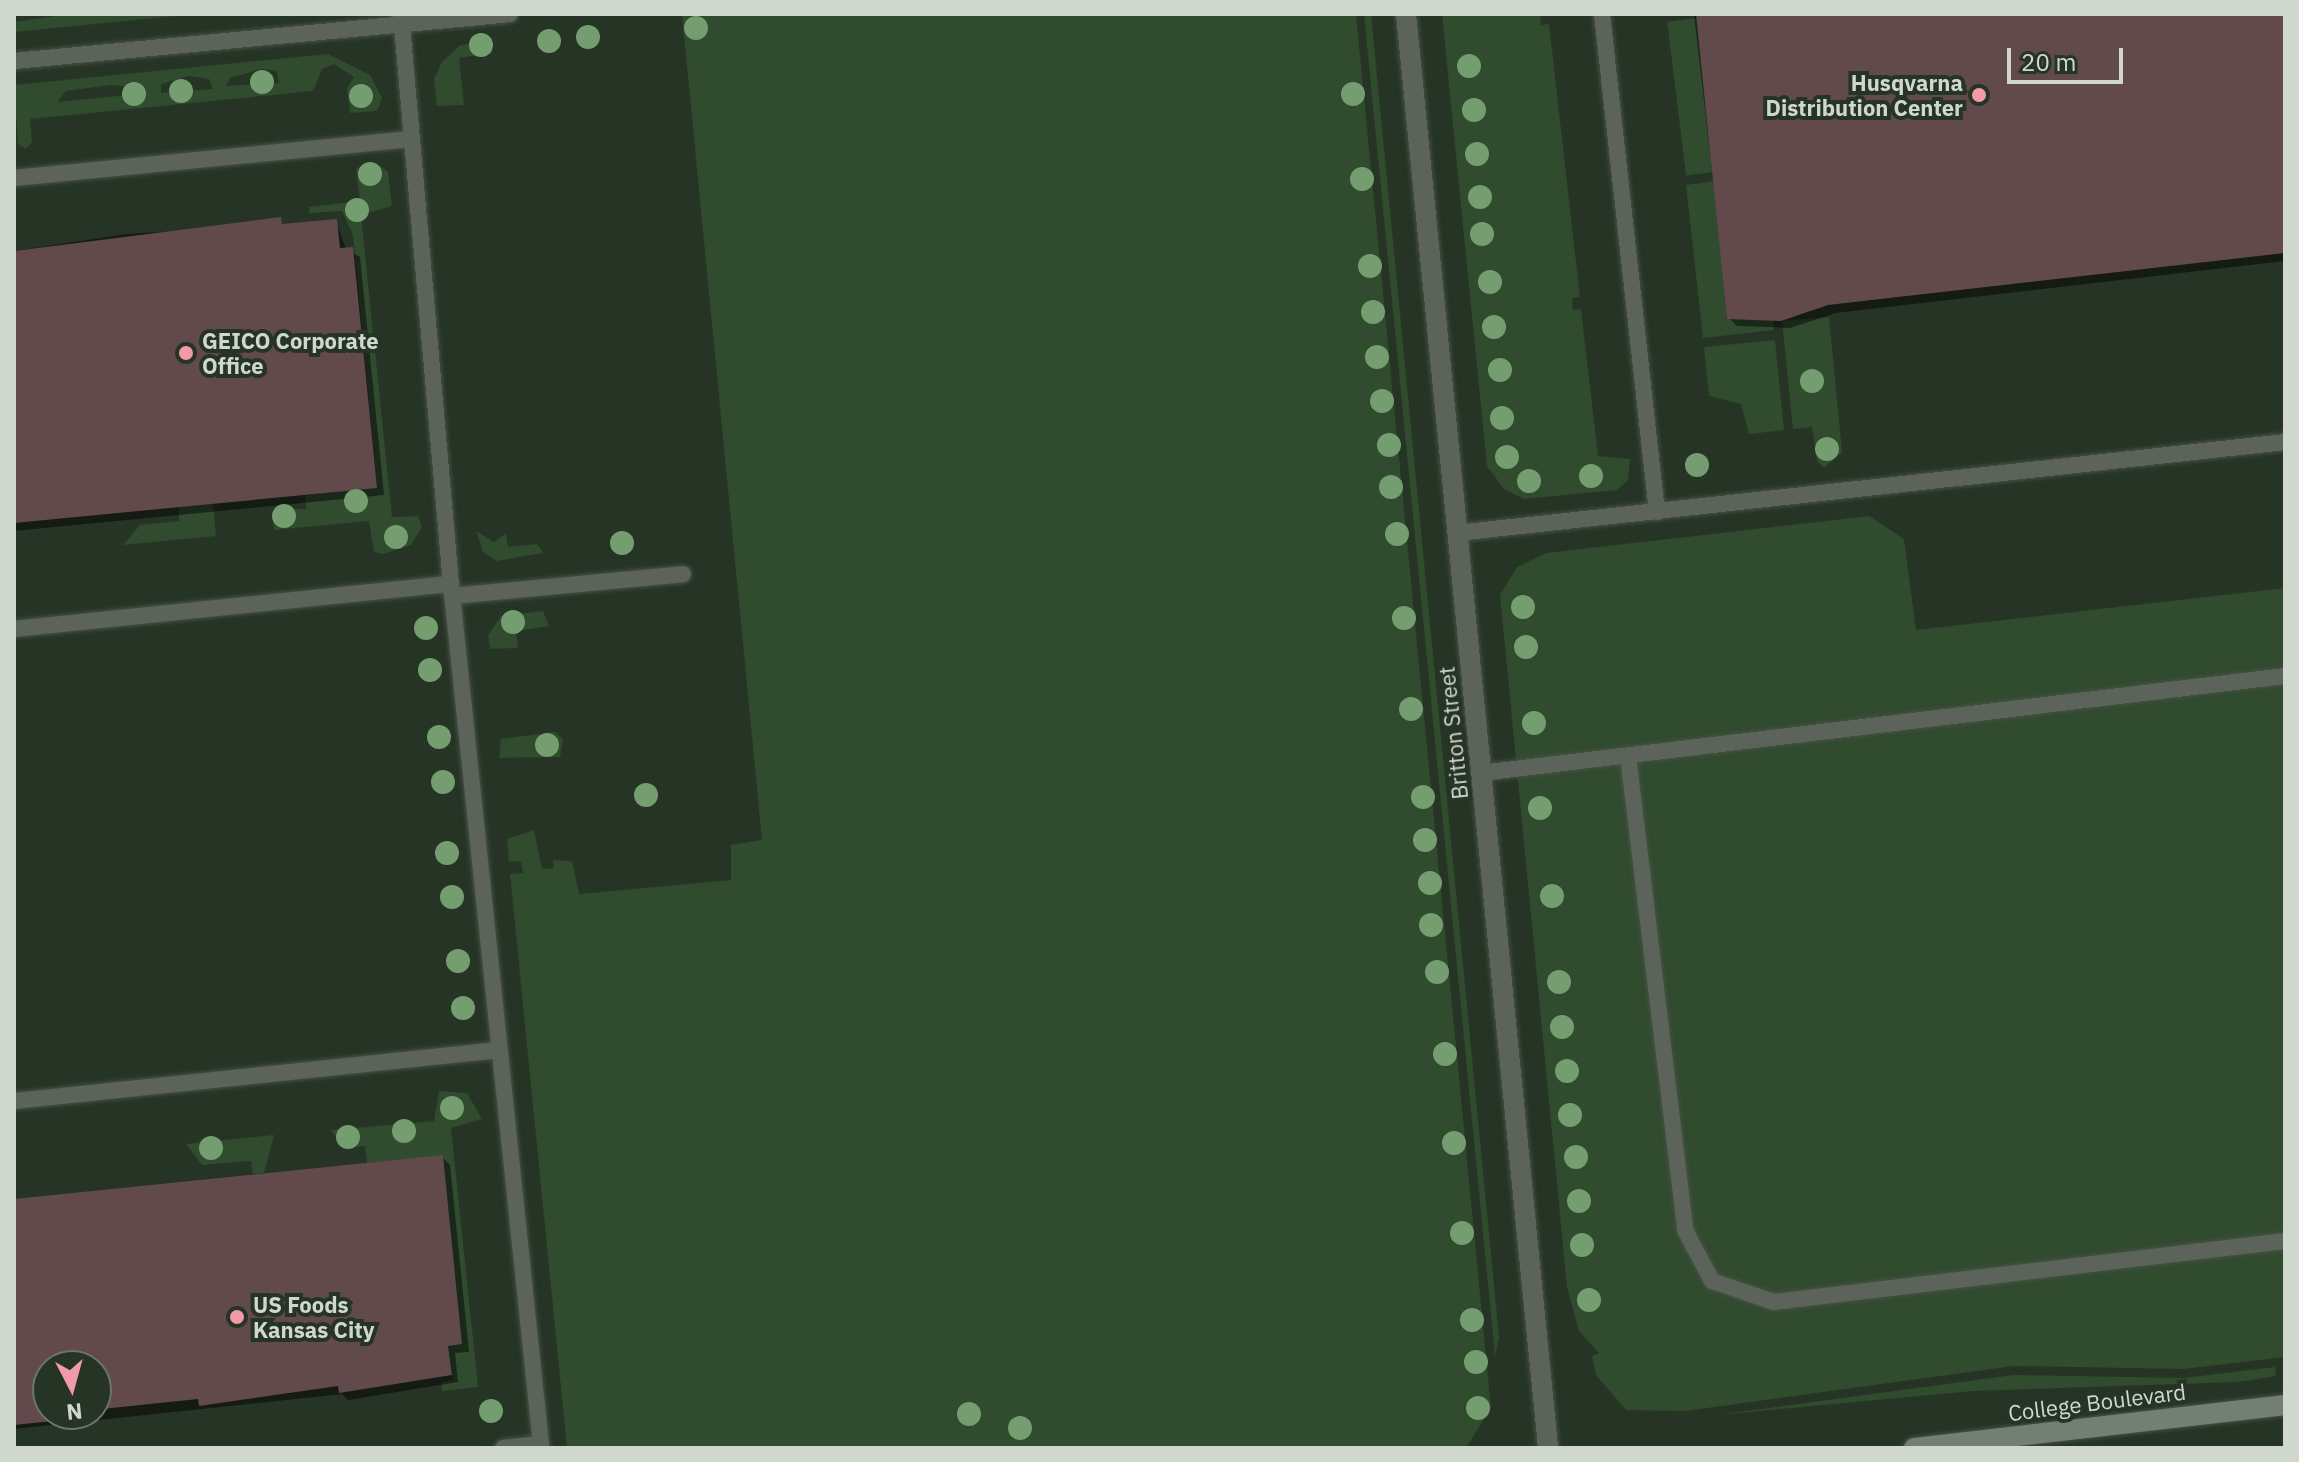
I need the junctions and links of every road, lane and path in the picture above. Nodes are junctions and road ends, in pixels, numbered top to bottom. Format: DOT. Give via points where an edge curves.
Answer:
graph roads {
  1 [pos="510,14"];
  2 [pos="1406,14"];
  3 [pos="1602,14"];
  4 [pos="401,19"];
  5 [pos="14,61"];
  6 [pos="411,139"];
  7 [pos="14,178"];
  8 [pos="2285,442"];
  9 [pos="1657,512"];
  10 [pos="1457,533"];
  11 [pos="683,574"];
  12 [pos="452,590"];
  13 [pos="14,629"];
  14 [pos="2285,676"];
  15 [pos="1628,756"];
  16 [pos="1481,773"];
  17 [pos="498,1050"];
  18 [pos="14,1101"];
  19 [pos="2285,1241"];
  20 [pos="2285,1405"];
  21 [pos="503,1448"];
  22 [pos="1548,1448"];
  23 [pos="1914,1448"];
  1 -- 4 [label="lane"];
  2 -- 10 [label="street, Britton Street"];
  3 -- 9 [label="lane"];
  4 -- 5 [label="lane"];
  4 -- 6 [label="lane"];
  6 -- 7 [label="lane"];
  6 -- 12 [label="lane"];
  8 -- 9 [label="lane"];
  9 -- 10 [label="lane"];
  10 -- 16 [label="street, Britton Street"];
  11 -- 12 [label="lane"];
  12 -- 13 [label="lane"];
  12 -- 17 [label="lane"];
  14 -- 15 [label="lane"];
  15 -- 16 [label="lane"];
  15 -- 19 [label="lane" via="1685,1230 1712,1281 1774,1302"];
  16 -- 22 [label="street, Britton Street"];
  17 -- 18 [label="lane"];
  17 -- 21 [label="lane" via="541,1444"];
  20 -- 23 [label="main road, College Boulevard"];
}
